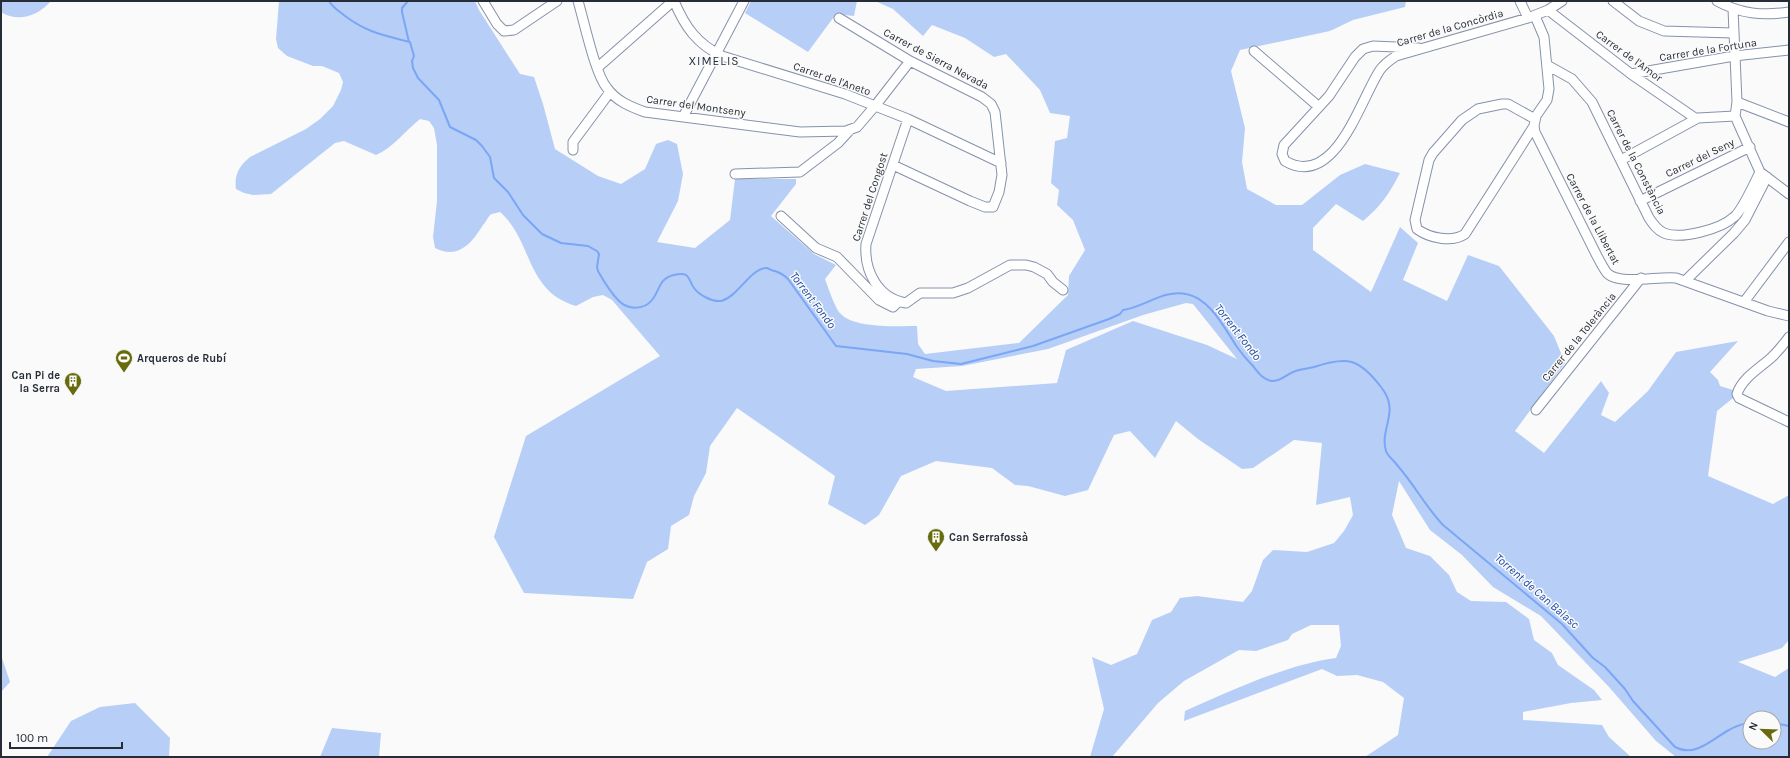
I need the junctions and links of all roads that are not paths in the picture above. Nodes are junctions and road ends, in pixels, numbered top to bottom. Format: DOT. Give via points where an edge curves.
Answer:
graph roads {
  1 [pos="483,1"];
  2 [pos="557,1"];
  3 [pos="578,1"];
  4 [pos="674,1"];
  5 [pos="744,1"];
  6 [pos="1520,1"];
  7 [pos="1562,1"];
  8 [pos="1613,1"];
  9 [pos="1717,1"];
  10 [pos="1733,9"];
  11 [pos="1548,10"];
  12 [pos="1789,12"];
  13 [pos="1532,17"];
  14 [pos="839,18"];
  15 [pos="1733,33"];
  16 [pos="1419,48"];
  17 [pos="1789,50"];
  18 [pos="1254,52"];
  19 [pos="718,53"];
  20 [pos="1734,56"];
  21 [pos="910,61"];
  22 [pos="1547,65"];
  23 [pos="597,68"];
  24 [pos="1632,74"];
  25 [pos="610,92"];
  26 [pos="1737,102"];
  27 [pos="875,106"];
  28 [pos="1319,107"];
  29 [pos="1736,116"];
  30 [pos="683,117"];
  31 [pos="1698,118"];
  32 [pos="908,120"];
  33 [pos="1789,122"];
  34 [pos="1534,123"];
  35 [pos="853,129"];
  36 [pos="1750,147"];
  37 [pos="573,150"];
  38 [pos="1621,160"];
  39 [pos="1001,163"];
  40 [pos="893,165"];
  41 [pos="735,174"];
  42 [pos="1764,174"];
  43 [pos="1789,194"];
  44 [pos="1640,201"];
  45 [pos="781,216"];
  46 [pos="1789,242"];
  47 [pos="1641,278"];
  48 [pos="1685,281"];
  49 [pos="1063,290"];
  50 [pos="899,302"];
  51 [pos="1744,302"];
  52 [pos="1789,316"];
  53 [pos="1789,337"];
  54 [pos="1536,410"];
  55 [pos="1788,419"];
  1 -- 2 [label="street" via="504,31 514,30"];
  3 -- 23 [label="street, Carrer del Montseny"];
  4 -- 19 [label="street, Carrer de l'Aneto" via="679,14 697,40"];
  4 -- 23 [label="street"];
  5 -- 19 [label="street"];
  6 -- 13 [label="street"];
  7 -- 11 [label="street, Carrer de la Concòrdia"];
  8 -- 15 [label="street" via="1639,21 1664,31"];
  9 -- 10 [label="street"];
  10 -- 12 [label="street" via="1769,15"];
  10 -- 15 [label="street"];
  11 -- 13 [label="street, Carrer de la Concòrdia"];
  11 -- 24 [label="street, Carrer de l'Amor"];
  13 -- 16 [label="street, Carrer de la Concòrdia"];
  13 -- 22 [label="street" via="1544,37"];
  14 -- 21 [label="street, Carrer de Sierra Nevada"];
  15 -- 20 [label="street"];
  16 -- 28 [label="street" via="1373,46 1363,49"];
  16 -- 28 [label="street, Carrer de la Concòrdia" via="1396,56 1380,70 1343,139 1327,157 1314,166 1292,165 1282,154 1284,145"];
  17 -- 20 [label="street, Carrer de la Fortuna"];
  18 -- 28 [label="street"];
  19 -- 27 [label="street, Carrer de l'Aneto"];
  19 -- 30 [label="street"];
  20 -- 24 [label="street, Carrer de la Fortuna"];
  20 -- 26 [label="street"];
  21 -- 27 [label="street"];
  21 -- 39 [label="street, Carrer de Sierra Nevada" via="982,96 991,104 995,112"];
  22 -- 34 [label="street" via="1547,100"];
  22 -- 38 [label="street, Carrer de la Constància" via="1572,79 1584,91"];
  23 -- 25 [label="street, Carrer del Montseny"];
  24 -- 31 [label="street, Carrer de l'Amor"];
  25 -- 30 [label="street, Carrer del Montseny" via="630,107 645,112"];
  25 -- 37 [label="street" via="573,142"];
  26 -- 29 [label="street"];
  26 -- 33 [label="street"];
  27 -- 32 [label="street, Carrer de l'Aneto"];
  27 -- 35 [label="street"];
  29 -- 31 [label="street"];
  29 -- 36 [label="street"];
  30 -- 35 [label="street, Carrer del Montseny" via="800,132"];
  31 -- 38 [label="street"];
  32 -- 39 [label="street, Carrer de l'Aneto"];
  32 -- 40 [label="street, Carrer del Congost"];
  34 -- 34 [label="street" via="1466,234 1455,240 1422,234 1417,230 1415,220 1429,160 1462,120 1478,109 1508,104"];
  34 -- 47 [label="street, Carrer de la Llibertat" via="1535,132 1608,274 1628,279"];
  35 -- 41 [label="street" via="800,172"];
  36 -- 42 [label="street"];
  36 -- 44 [label="street, Carrer del Seny"];
  38 -- 44 [label="street, Carrer de la Constància"];
  39 -- 40 [label="street, Carrer de Sierra Nevada" via="1001,181 993,207 985,207 970,201"];
  40 -- 50 [label="street, Carrer del Congost" via="866,244 865,258 870,276 884,294"];
  42 -- 43 [label="street"];
  42 -- 44 [label="street, Carrer de la Constància" via="1736,217 1704,232 1676,235 1665,233 1656,227"];
  42 -- 48 [label="street" via="1745,220"];
  45 -- 50 [label="street" via="816,248 837,257 879,300 893,306"];
  46 -- 51 [label="street"];
  47 -- 48 [label="street, Carrer de la Llibertat" via="1666,277"];
  47 -- 54 [label="street, Carrer de la Tolerància"];
  48 -- 51 [label="street, Carrer de la Llibertat"];
  49 -- 50 [label="street" via="1047,274 1034,267 1010,265 953,293 920,294 906,303"];
  51 -- 52 [label="street, Carrer de la Llibertat"];
  53 -- 55 [label="street" via="1773,356 1741,384 1736,394 1739,398"];
}
